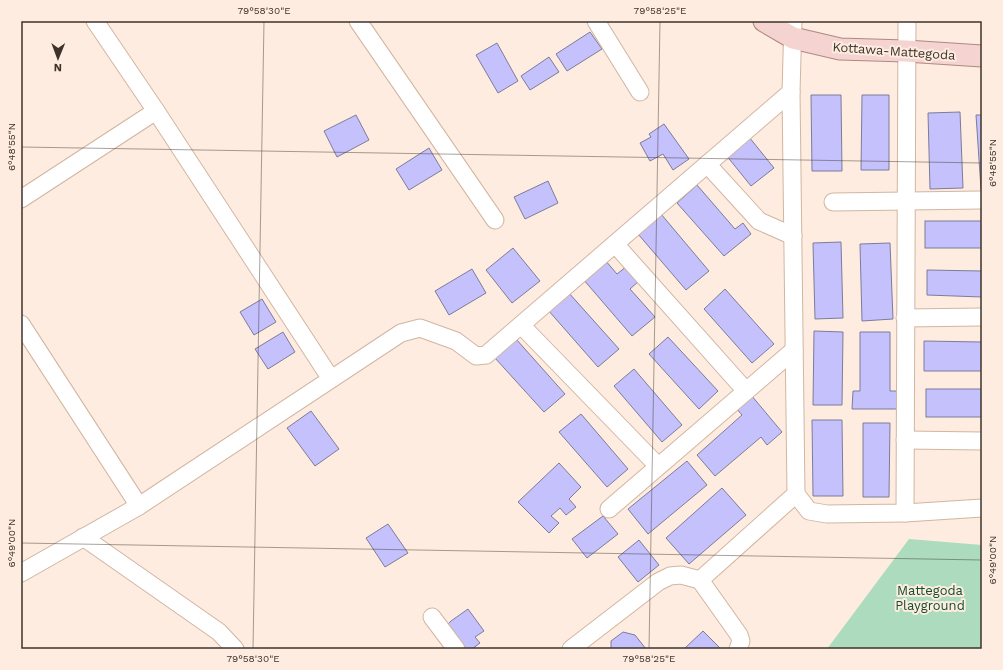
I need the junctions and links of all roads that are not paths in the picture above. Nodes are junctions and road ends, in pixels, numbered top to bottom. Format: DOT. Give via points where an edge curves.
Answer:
graph roads {
  1 [pos="95,21"];
  2 [pos="358,21"];
  3 [pos="596,21"];
  4 [pos="764,21"];
  5 [pos="907,21"];
  6 [pos="793,30"];
  7 [pos="906,51"];
  8 [pos="982,56"];
  9 [pos="640,92"];
  10 [pos="791,92"];
  11 [pos="156,111"];
  12 [pos="707,164"];
  13 [pos="21,199"];
  14 [pos="906,200"];
  15 [pos="982,200"];
  16 [pos="833,202"];
  17 [pos="495,220"];
  18 [pos="793,236"];
  19 [pos="615,244"];
  20 [pos="982,317"];
  21 [pos="905,318"];
  22 [pos="21,324"];
  23 [pos="521,325"];
  24 [pos="794,350"];
  25 [pos="330,379"];
  26 [pos="746,391"];
  27 [pos="905,440"];
  28 [pos="982,441"];
  29 [pos="658,466"];
  30 [pos="796,494"];
  31 [pos="139,506"];
  32 [pos="982,508"];
  33 [pos="609,509"];
  34 [pos="905,513"];
  35 [pos="83,537"];
  36 [pos="21,573"];
  37 [pos="700,580"];
  38 [pos="432,617"];
  39 [pos="235,649"];
  40 [pos="456,649"];
  41 [pos="571,649"];
  42 [pos="738,649"];
  1 -- 11 [label="street"];
  2 -- 17 [label="street"];
  3 -- 9 [label="street"];
  4 -- 6 [label="main road, Kottawa-Mattegoda"];
  5 -- 7 [label="street"];
  6 -- 7 [label="main road, Kottawa-Mattegoda" via="840,49"];
  6 -- 10 [label="street"];
  7 -- 8 [label="main road, Kottawa-Mattegoda"];
  7 -- 14 [label="street"];
  10 -- 12 [label="street"];
  10 -- 18 [label="street"];
  11 -- 13 [label="street"];
  11 -- 25 [label="street"];
  12 -- 18 [label="street" via="759,221"];
  12 -- 19 [label="street"];
  14 -- 15 [label="street"];
  14 -- 16 [label="street"];
  14 -- 21 [label="street"];
  18 -- 24 [label="street"];
  19 -- 23 [label="street"];
  19 -- 26 [label="street"];
  20 -- 21 [label="street"];
  21 -- 27 [label="street"];
  22 -- 31 [label="street"];
  23 -- 25 [label="street" via="486,355 476,356 456,341 420,328 401,333"];
  23 -- 29 [label="street"];
  24 -- 26 [label="street"];
  24 -- 30 [label="street"];
  25 -- 31 [label="street"];
  26 -- 29 [label="street"];
  27 -- 28 [label="street"];
  27 -- 34 [label="street"];
  29 -- 33 [label="street"];
  30 -- 34 [label="street" via="809,511"];
  30 -- 37 [label="street"];
  31 -- 35 [label="street"];
  32 -- 34 [label="street"];
  35 -- 36 [label="street"];
  35 -- 39 [label="street" via="219,632"];
  37 -- 41 [label="street" via="681,575 670,576 658,582"];
  37 -- 42 [label="street" via="739,635 741,641"];
  38 -- 40 [label="street"];
}
